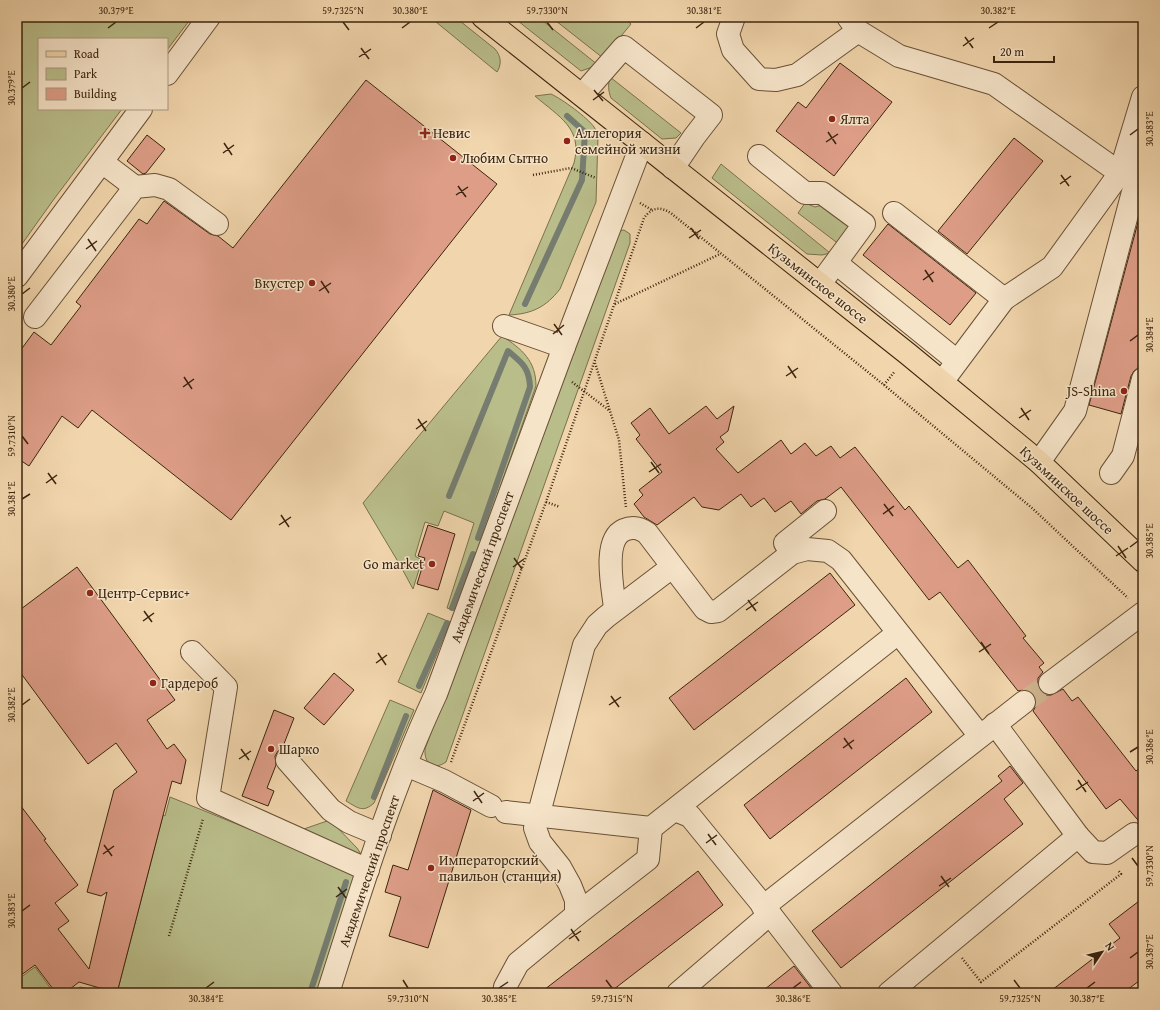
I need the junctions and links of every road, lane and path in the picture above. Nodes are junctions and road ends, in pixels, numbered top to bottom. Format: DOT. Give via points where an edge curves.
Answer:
graph roads {
  1 [pos="209,17"];
  2 [pos="483,17"];
  3 [pos="734,17"];
  4 [pos="853,24"];
  5 [pos="168,73"];
  6 [pos="582,95"];
  7 [pos="1143,96"];
  8 [pos="140,110"];
  9 [pos="642,143"];
  10 [pos="1143,154"];
  11 [pos="759,156"];
  12 [pos="102,162"];
  13 [pos="673,168"];
  14 [pos="1120,173"];
  15 [pos="533,175"];
  16 [pos="596,178"];
  17 [pos="135,187"];
  18 [pos="639,202"];
  19 [pos="652,210"];
  20 [pos="894,213"];
  21 [pos="217,224"];
  22 [pos="720,254"];
  23 [pos="836,263"];
  24 [pos="17,276"];
  25 [pos="820,284"];
  26 [pos="1004,299"];
  27 [pos="614,305"];
  28 [pos="35,317"];
  29 [pos="504,326"];
  30 [pos="564,347"];
  31 [pos="957,361"];
  32 [pos="595,362"];
  33 [pos="1143,379"];
  34 [pos="942,382"];
  35 [pos="1039,462"];
  36 [pos="1111,473"];
  37 [pos="546,502"];
  38 [pos="560,507"];
  39 [pos="825,511"];
  40 [pos="628,528"];
  41 [pos="792,553"];
  42 [pos="1143,561"];
  43 [pos="672,567"];
  44 [pos="615,608"];
  45 [pos="1137,608"];
  46 [pos="898,633"];
  47 [pos="192,652"];
  48 [pos="1050,683"];
  49 [pos="1024,702"];
  50 [pos="988,730"];
  51 [pos="287,760"];
  52 [pos="450,764"];
  53 [pos="406,765"];
  54 [pos="208,798"];
  55 [pos="675,810"];
  56 [pos="538,816"];
  57 [pos="651,828"];
  58 [pos="1134,834"];
  59 [pos="380,835"];
  60 [pos="1078,836"];
  61 [pos="1107,853"];
  62 [pos="368,870"];
  63 [pos="766,911"];
  64 [pos="576,915"];
  65 [pos="169,936"];
  66 [pos="950,944"];
  67 [pos="328,993"];
  68 [pos="504,993"];
  69 [pos="678,993"];
  70 [pos="831,993"];
  71 [pos="889,993"];
  1 -- 5 [label="street"];
  2 -- 6 [label="main road, Кузьминское шоссе"];
  3 -- 4 [label="street" via="728,34 732,50 759,79 776,80 797,75"];
  4 -- 14 [label="street" via="899,56 994,84"];
  6 -- 9 [label="main road, Кузьминское шоссе"];
  6 -- 13 [label="street" via="624,47 711,115"];
  7 -- 14 [label="street"];
  8 -- 12 [label="street"];
  9 -- 13 [label="main road, Кузьминское шоссе"];
  9 -- 30 [label="street, Академический проспект"];
  10 -- 35 [label="street" via="1074,411"];
  11 -- 23 [label="street" via="805,193 822,192 864,224"];
  12 -- 17 [label="street"];
  12 -- 24 [label="street"];
  13 -- 25 [label="main road, Кузьминское шоссе"];
  14 -- 26 [label="street" via="1052,266"];
  15 -- 16 [label="path" via="571,168"];
  17 -- 21 [label="street" via="155,185 169,189"];
  17 -- 28 [label="street"];
  18 -- 19 [label="path"];
  19 -- 22 [label="path" via="666,210"];
  19 -- 27 [label="path" via="644,218"];
  20 -- 26 [label="street"];
  22 -- 27 [label="path"];
  22 -- 45 [label="path" via="878,380 1032,508"];
  23 -- 25 [label="street"];
  23 -- 31 [label="street"];
  25 -- 34 [label="main road, Кузьминское шоссе"];
  26 -- 31 [label="street"];
  27 -- 32 [label="path"];
  29 -- 30 [label="street"];
  30 -- 53 [label="street, Академический проспект" via="436,694"];
  31 -- 34 [label="street"];
  32 -- 37 [label="path"];
  32 -- 40 [label="path" via="619,440"];
  33 -- 36 [label="street" via="1123,456"];
  34 -- 35 [label="main road, Кузьминское шоссе"];
  35 -- 42 [label="main road, Кузьминское шоссе"];
  37 -- 38 [label="path"];
  37 -- 52 [label="path"];
  39 -- 41 [label="street" via="785,543"];
  40 -- 43 [label="street" via="639,528 647,533"];
  40 -- 44 [label="street" via="620,532 614,540 611,552"];
  41 -- 43 [label="street" via="718,611 711,612 705,610"];
  41 -- 46 [label="street" via="807,549 828,551 841,560"];
  43 -- 44 [label="street"];
  44 -- 56 [label="street" via="597,625 584,645"];
  45 -- 48 [label="street"];
  46 -- 50 [label="street"];
  46 -- 55 [label="street"];
  47 -- 54 [label="street" via="226,687"];
  49 -- 50 [label="street"];
  50 -- 60 [label="street"];
  50 -- 63 [label="street"];
  51 -- 59 [label="street" via="331,810 349,822"];
  53 -- 56 [label="street" via="499,809"];
  53 -- 59 [label="street, Академический проспект"];
  54 -- 62 [label="street"];
  54 -- 65 [label="path"];
  55 -- 57 [label="street"];
  55 -- 63 [label="street" via="690,816"];
  56 -- 57 [label="street"];
  56 -- 64 [label="street" via="535,828 540,842 560,867 570,885 576,900"];
  57 -- 64 [label="street" via="648,859"];
  58 -- 61 [label="street"];
  59 -- 62 [label="street, Академический проспект"];
  60 -- 61 [label="street" via="1093,852"];
  60 -- 66 [label="street"];
  61 -- 66 [label="path" via="1121,874 981,982"];
  62 -- 67 [label="street, Академический проспект"];
  63 -- 69 [label="street"];
  63 -- 70 [label="street"];
  64 -- 68 [label="street" via="518,963"];
  66 -- 71 [label="street"];
}
